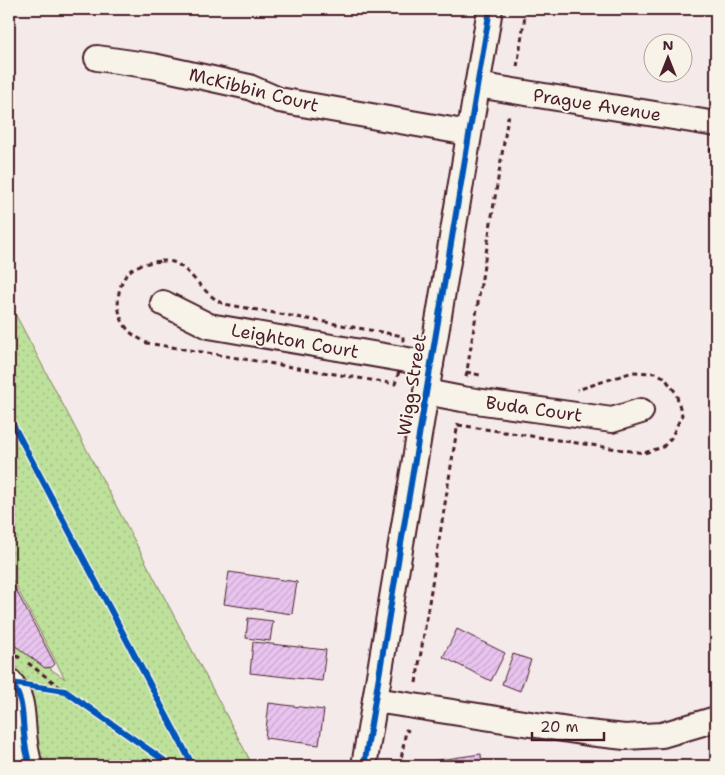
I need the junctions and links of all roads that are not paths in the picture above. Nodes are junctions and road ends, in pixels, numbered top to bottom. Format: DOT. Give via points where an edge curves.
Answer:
graph roads {
  1 [pos="490,9"];
  2 [pos="97,58"];
  3 [pos="477,85"];
  4 [pos="716,124"];
  5 [pos="469,133"];
  6 [pos="163,303"];
  7 [pos="431,364"];
  8 [pos="426,392"];
  9 [pos="641,411"];
  10 [pos="10,682"];
  11 [pos="375,700"];
  12 [pos="716,719"];
  13 [pos="9,752"];
  14 [pos="28,766"];
  15 [pos="364,766"];
  1 -- 3 [label="street, Wigg Street"];
  2 -- 5 [label="street, McKibbin Court" via="153,66 249,87 279,100"];
  3 -- 4 [label="street, Prague Avenue"];
  3 -- 5 [label="street, Wigg Street"];
  5 -- 7 [label="street, Wigg Street"];
  6 -- 7 [label="street, Leighton Court" via="209,326"];
  7 -- 8 [label="street, Wigg Street"];
  8 -- 9 [label="street, Buda Court" via="612,420"];
  8 -- 11 [label="street, Wigg Street"];
  10 -- 14 [label="street" via="18,693 22,708"];
  11 -- 12 [label="street" via="625,737 662,735"];
  11 -- 15 [label="street, Wigg Street"];
  13 -- 14 [label="main road"];
}
